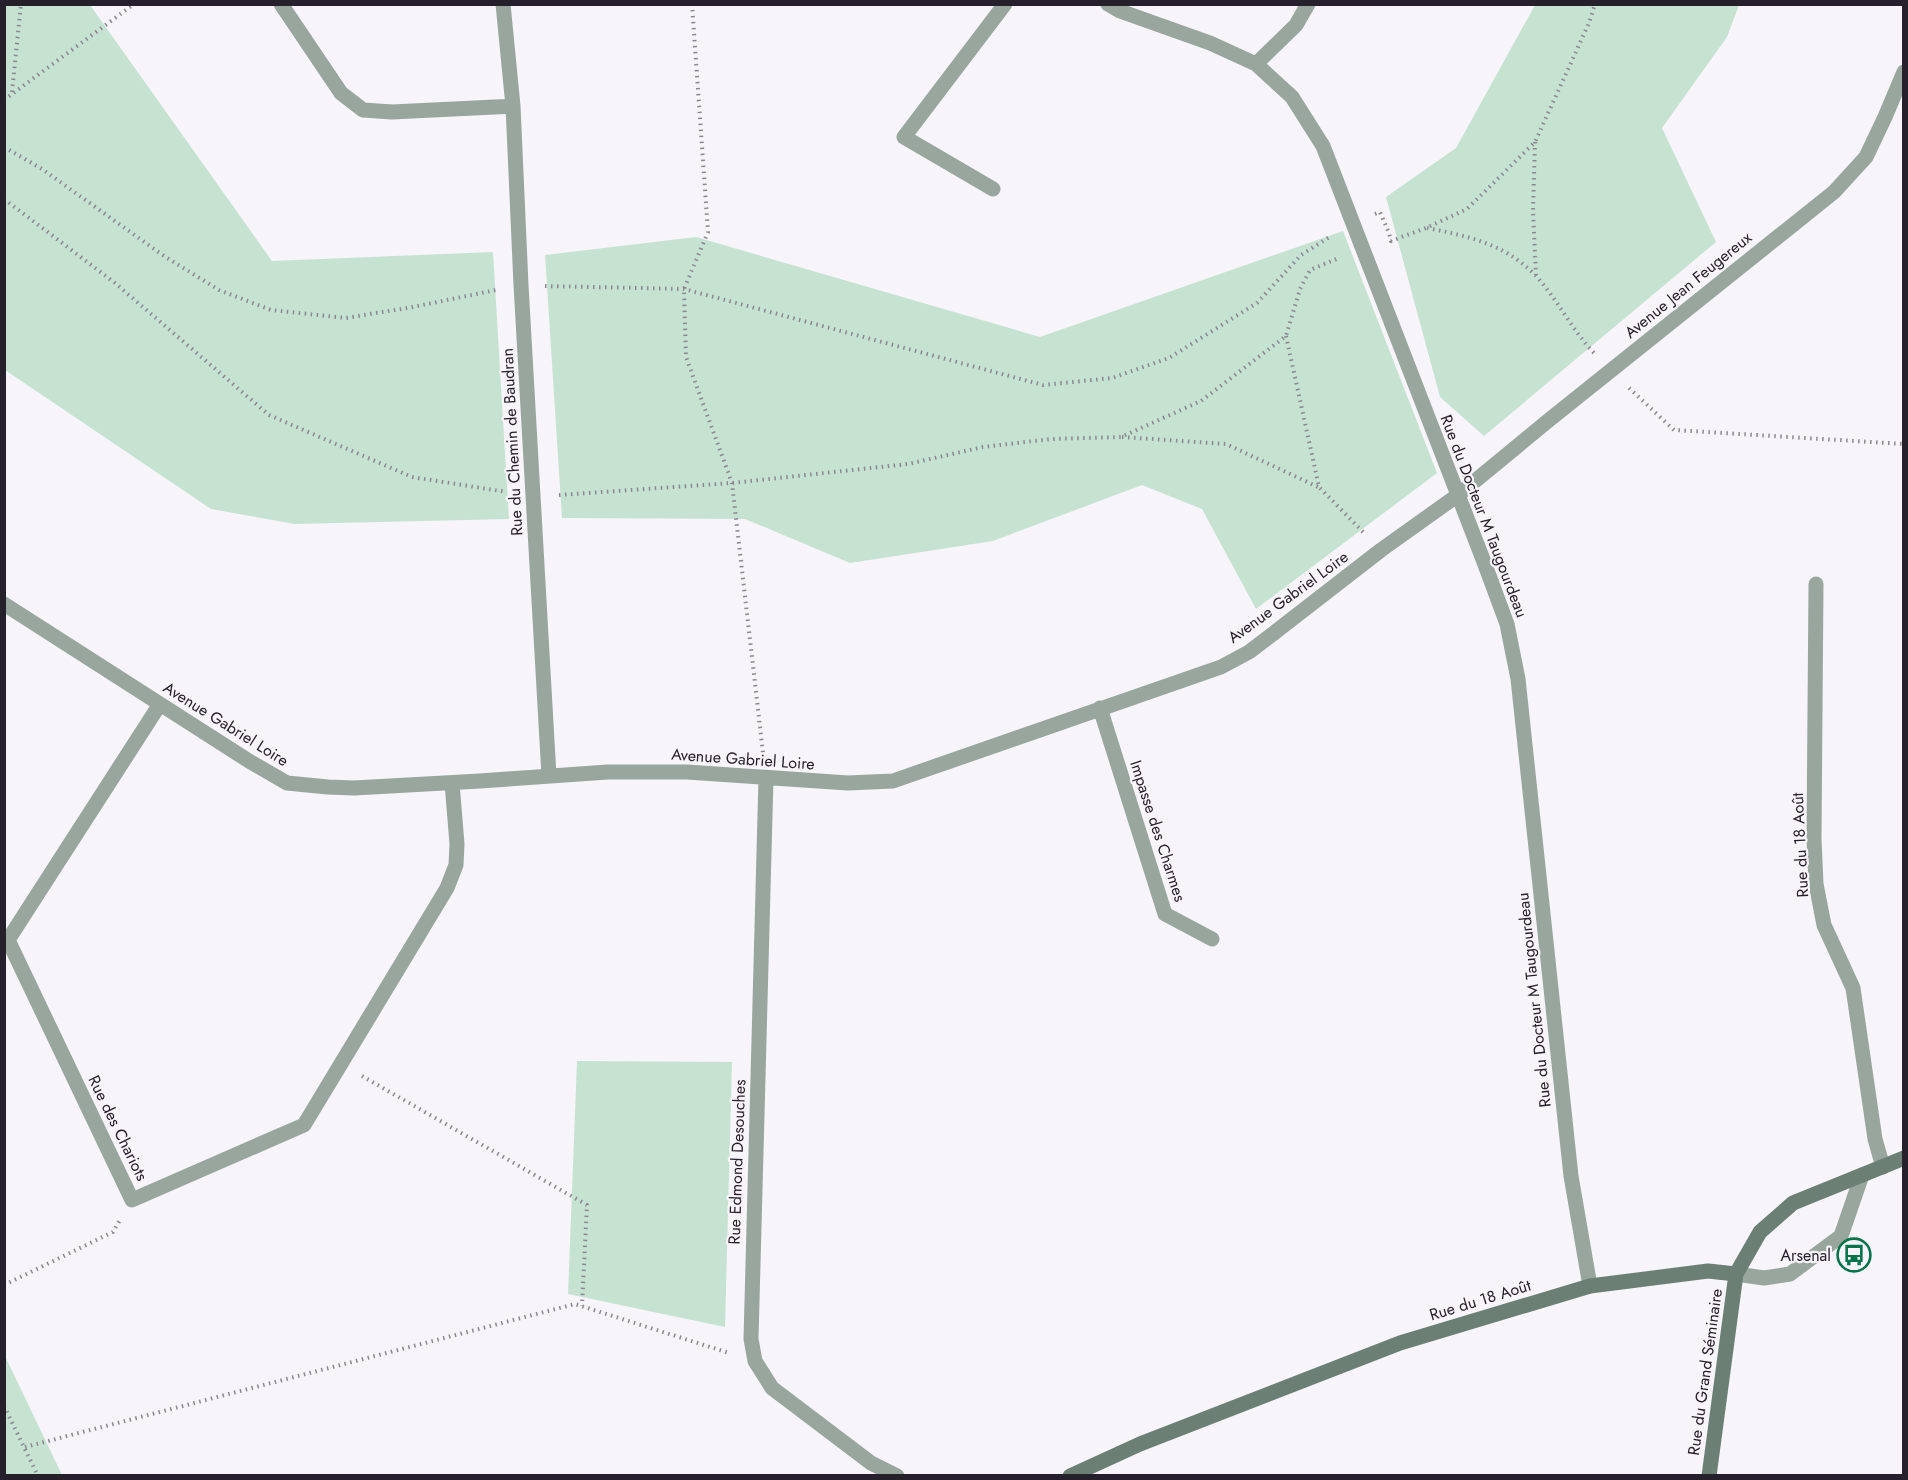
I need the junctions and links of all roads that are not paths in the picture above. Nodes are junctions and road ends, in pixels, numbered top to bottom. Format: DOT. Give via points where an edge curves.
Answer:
graph roads {
  1 [pos="281,4"];
  2 [pos="503,4"];
  3 [pos="1005,4"];
  4 [pos="1108,4"];
  5 [pos="1308,4"];
  6 [pos="1256,64"];
  7 [pos="1904,72"];
  8 [pos="513,106"];
  9 [pos="993,189"];
  10 [pos="1458,495"];
  11 [pos="1816,584"];
  12 [pos="4,604"];
  13 [pos="160,704"];
  14 [pos="1100,708"];
  15 [pos="549,776"];
  16 [pos="766,778"];
  17 [pos="452,783"];
  18 [pos="1212,939"];
  19 [pos="1904,1158"];
  20 [pos="1882,1167"];
  21 [pos="1862,1175"];
  22 [pos="1736,1274"];
  23 [pos="1590,1286"];
  24 [pos="897,1476"];
  25 [pos="1070,1476"];
  26 [pos="1709,1476"];
  1 -- 8 [label="street" via="341,93 363,110"];
  2 -- 8 [label="street, Rue du Chemin de Baudran"];
  3 -- 9 [label="street" via="904,137"];
  4 -- 6 [label="street, Rue du Docteur M Taugourdeau"];
  5 -- 6 [label="street" via="1296,25"];
  6 -- 10 [label="street, Rue du Docteur M Taugourdeau" via="1292,98 1323,146"];
  7 -- 10 [label="street, Avenue Jean Feugereux" via="1866,157 1834,192"];
  8 -- 15 [label="street, Rue du Chemin de Baudran"];
  10 -- 14 [label="street, Avenue Gabriel Loire" via="1249,652 1221,667"];
  10 -- 23 [label="street, Rue du Docteur M Taugourdeau" via="1507,624 1518,679 1571,1176"];
  11 -- 20 [label="street, Rue du 18 Août" via="1816,884 1824,925 1853,988"];
  12 -- 13 [label="street, Avenue Gabriel Loire"];
  13 -- 17 [label="street, Avenue Gabriel Loire" via="287,783 354,788"];
  13 -- 17 [label="street, Rue des Chariots" via="8,940 132,1200 304,1125 447,888 456,865 457,844"];
  14 -- 16 [label="street, Avenue Gabriel Loire" via="893,781 848,783"];
  14 -- 18 [label="street, Impasse des Charmes" via="1165,914"];
  15 -- 16 [label="street, Avenue Gabriel Loire" via="687,772"];
  15 -- 17 [label="street, Avenue Gabriel Loire"];
  16 -- 24 [label="street, Rue Edmond Desouches" via="751,1339 755,1361 772,1388 871,1463"];
  19 -- 20 [label="street"];
  20 -- 21 [label="street"];
  21 -- 22 [label="street" via="1793,1203 1760,1232"];
  21 -- 22 [label="street" via="1840,1236 1790,1274 1764,1278"];
  22 -- 23 [label="street, Rue du 18 Août" via="1708,1271"];
  22 -- 26 [label="street, Rue du Grand Séminaire"];
  23 -- 25 [label="street, Rue du 18 Août" via="1400,1344 1140,1444"];
}
